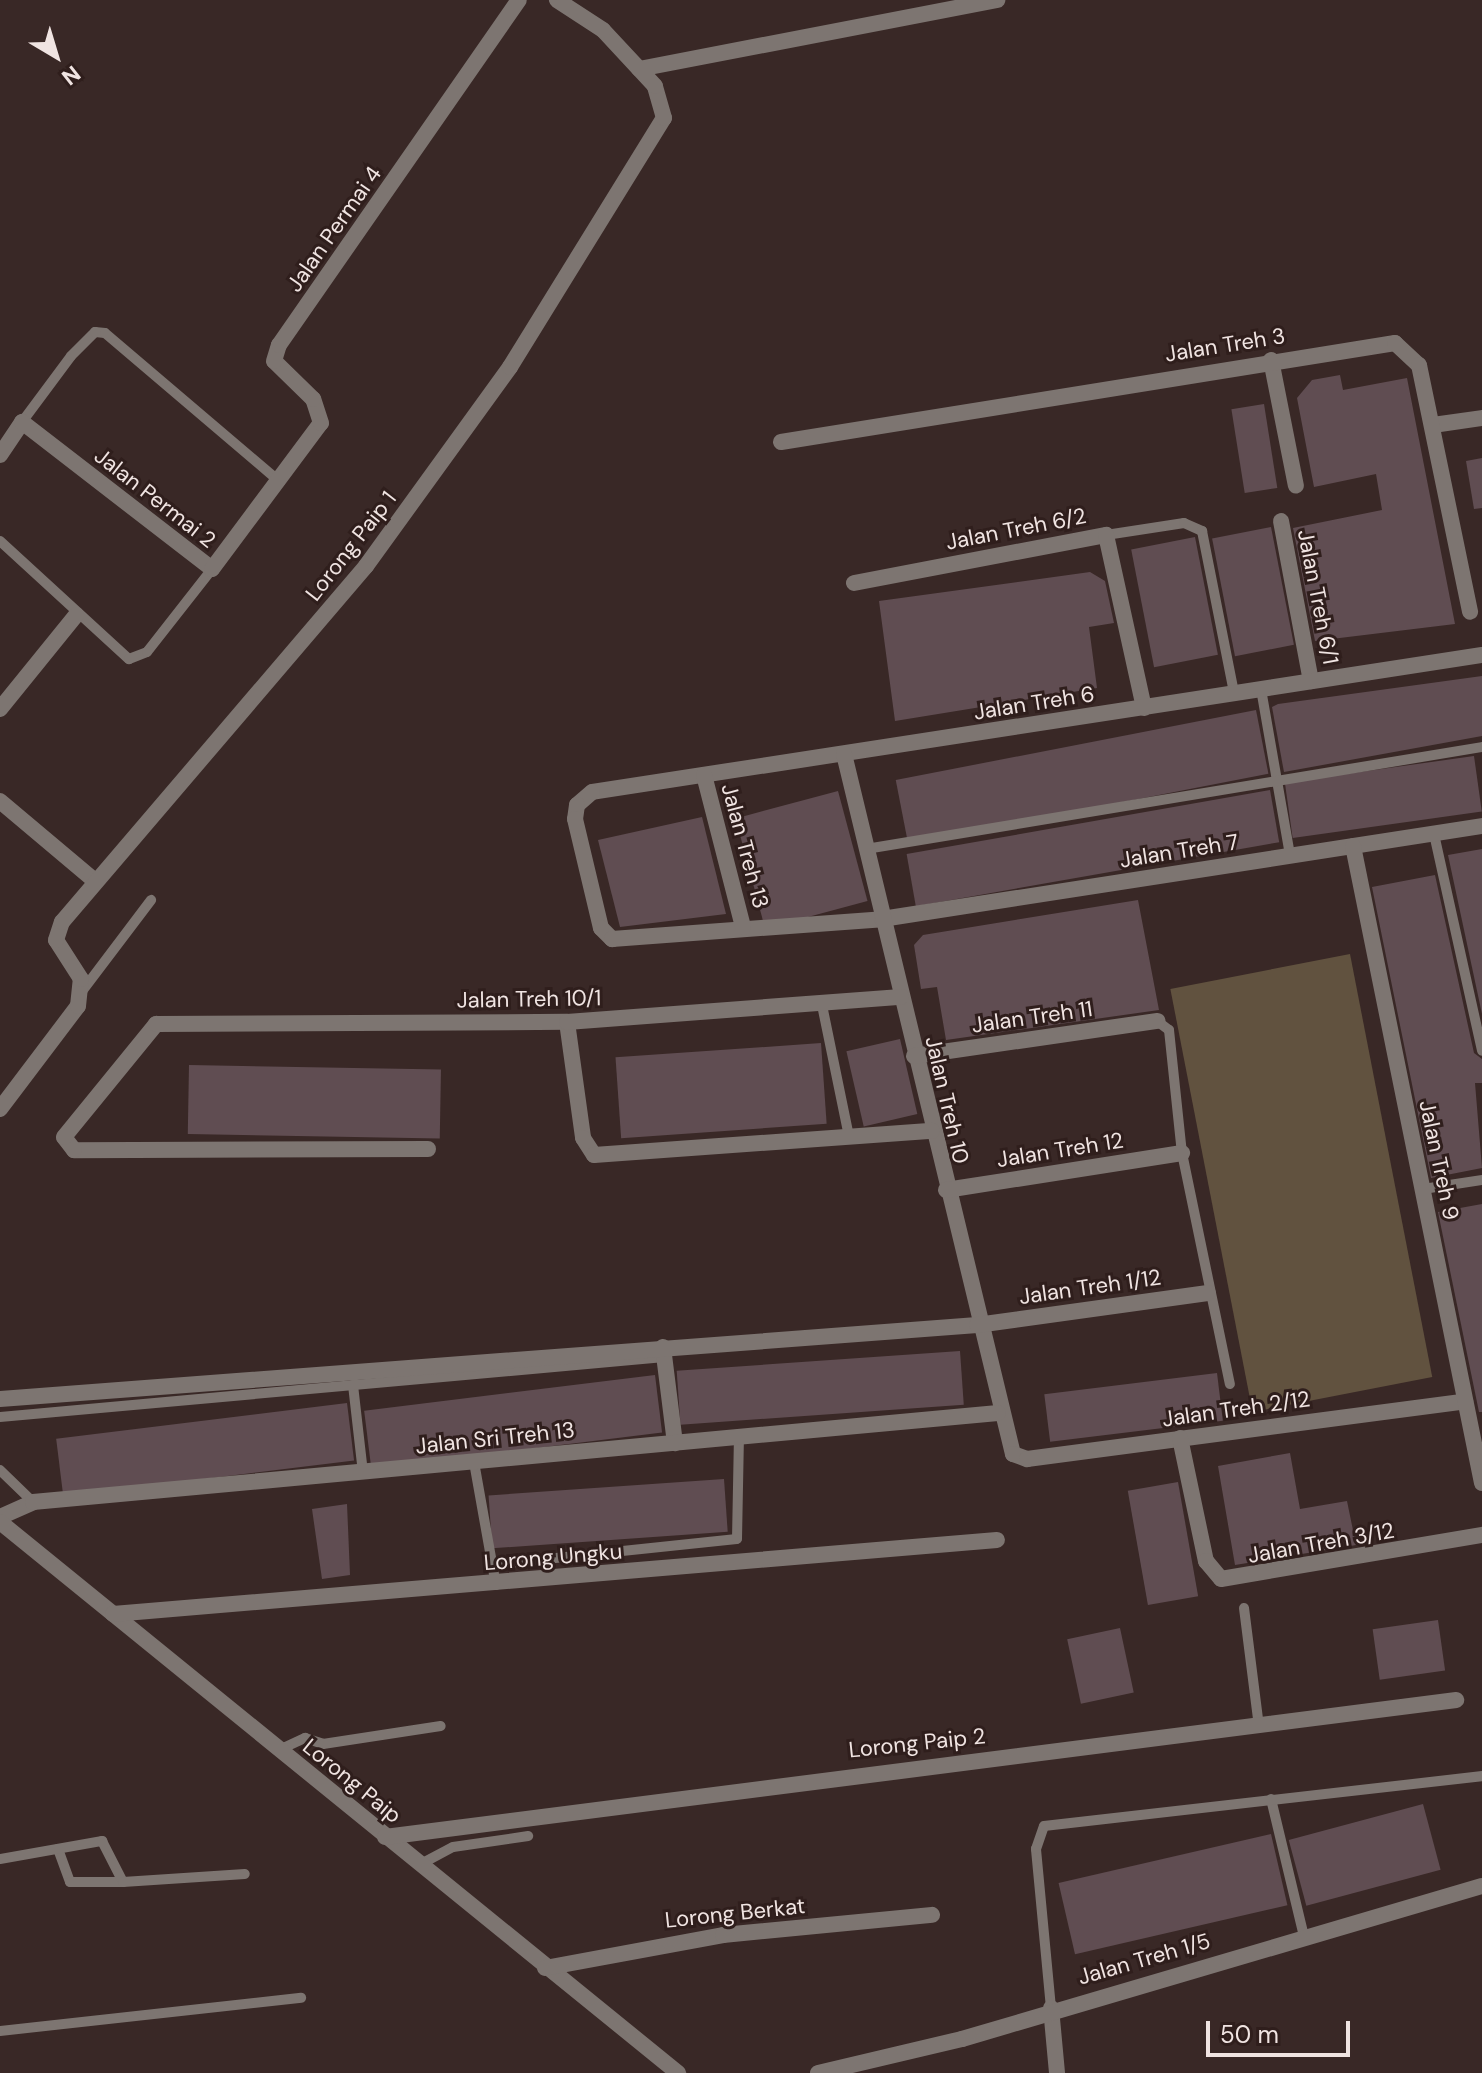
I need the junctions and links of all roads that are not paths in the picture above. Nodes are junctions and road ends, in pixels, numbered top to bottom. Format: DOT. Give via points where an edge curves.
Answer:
graph roads {
  1 [pos="519,0"];
  2 [pos="557,0"];
  3 [pos="997,0"];
  4 [pos="639,69"];
  5 [pos="1271,360"];
  6 [pos="1482,418"];
  7 [pos="22,422"];
  8 [pos="1433,425"];
  9 [pos="781,442"];
  10 [pos="0,455"];
  11 [pos="280,482"];
  12 [pos="1296,486"];
  13 [pos="1281,521"];
  14 [pos="1106,535"];
  15 [pos="0,541"];
  16 [pos="212,569"];
  17 [pos="854,583"];
  18 [pos="1470,612"];
  19 [pos="76,615"];
  20 [pos="1482,655"];
  21 [pos="1311,681"];
  22 [pos="1261,689"];
  23 [pos="1234,693"];
  24 [pos="1144,708"];
  25 [pos="0,709"];
  26 [pos="1482,747"];
  27 [pos="844,754"];
  28 [pos="704,775"];
  29 [pos="1277,780"];
  30 [pos="0,801"];
  31 [pos="1482,826"];
  32 [pos="1434,834"];
  33 [pos="1353,846"];
  34 [pos="866,849"];
  35 [pos="1290,856"];
  36 [pos="95,881"];
  37 [pos="151,900"];
  38 [pos="882,919"];
  39 [pos="743,927"];
  40 [pos="612,939"];
  41 [pos="83,990"];
  42 [pos="901,997"];
  43 [pos="822,1005"];
  44 [pos="1157,1021"];
  45 [pos="567,1022"];
  46 [pos="1482,1051"];
  47 [pos="914,1056"];
  48 [pos="0,1109"];
  49 [pos="932,1131"];
  50 [pos="849,1137"];
  51 [pos="428,1149"];
  52 [pos="1182,1153"];
  53 [pos="1482,1180"];
  54 [pos="1423,1189"];
  55 [pos="946,1190"];
  56 [pos="1208,1293"];
  57 [pos="977,1325"];
  58 [pos="664,1352"];
  59 [pos="1230,1384"];
  60 [pos="353,1385"];
  61 [pos="0,1399"];
  62 [pos="1465,1401"];
  63 [pos="998,1413"];
  64 [pos="0,1417"];
  65 [pos="739,1437"];
  66 [pos="1180,1438"];
  67 [pos="675,1443"];
  68 [pos="1013,1454"];
  69 [pos="474,1462"];
  70 [pos="0,1470"];
  71 [pos="363,1473"];
  72 [pos="1482,1483"];
  73 [pos="33,1502"];
  74 [pos="0,1519"];
  75 [pos="1482,1535"];
  76 [pos="997,1540"];
  77 [pos="489,1565"];
  78 [pos="496,1585"];
  79 [pos="1244,1608"];
  80 [pos="113,1614"];
  81 [pos="1456,1700"];
  82 [pos="441,1726"];
  83 [pos="1259,1727"];
  84 [pos="279,1750"];
  85 [pos="1482,1776"];
  86 [pos="1271,1799"];
  87 [pos="528,1836"];
  88 [pos="385,1837"];
  89 [pos="58,1849"];
  90 [pos="0,1859"];
  91 [pos="419,1865"];
  92 [pos="245,1874"];
  93 [pos="123,1882"];
  94 [pos="1482,1886"];
  95 [pos="932,1915"];
  96 [pos="1304,1936"];
  97 [pos="545,1968"];
  98 [pos="301,1998"];
  99 [pos="1051,2008"];
  100 [pos="0,2031"];
  101 [pos="678,2073"];
  102 [pos="818,2073"];
  103 [pos="1057,2073"];
  1 -- 11 [label="street, Jalan Permai 4" via="279,345 274,361 313,399 321,423"];
  2 -- 4 [label="street, Lorong Paip 1" via="603,30"];
  3 -- 4 [label="street"];
  4 -- 36 [label="street, Lorong Paip 1" via="665,102 664,118 510,367 366,566"];
  5 -- 8 [label="street, Jalan Treh 3" via="1395,343 1419,365"];
  5 -- 9 [label="street, Jalan Treh 3"];
  5 -- 12 [label="street"];
  6 -- 8 [label="street"];
  7 -- 10 [label="street"];
  7 -- 11 [label="lane" via="71,356 95,332 105,333"];
  7 -- 16 [label="street, Jalan Permai 2"];
  8 -- 18 [label="street, Jalan Treh 3"];
  11 -- 16 [label="street, Jalan Permai 2"];
  13 -- 21 [label="street, Jalan Treh 6/1"];
  14 -- 17 [label="street, Jalan Treh 6/2"];
  14 -- 23 [label="lane" via="1184,523 1202,531"];
  14 -- 24 [label="street, Jalan Treh 6/2"];
  15 -- 19 [label="lane"];
  16 -- 19 [label="lane" via="147,652 129,659"];
  19 -- 25 [label="street"];
  20 -- 21 [label="street, Jalan Treh 6"];
  21 -- 22 [label="street, Jalan Treh 6"];
  22 -- 23 [label="street, Jalan Treh 6"];
  22 -- 29 [label="lane"];
  23 -- 24 [label="street, Jalan Treh 6"];
  24 -- 27 [label="street, Jalan Treh 6"];
  26 -- 29 [label="lane"];
  27 -- 28 [label="street, Jalan Treh 6"];
  27 -- 34 [label="street, Jalan Treh 10"];
  28 -- 39 [label="street, Jalan Treh 13"];
  28 -- 40 [label="street, Jalan Treh 6" via="592,792 577,805 575,819 601,928"];
  29 -- 34 [label="lane"];
  29 -- 35 [label="lane"];
  30 -- 36 [label="street"];
  31 -- 32 [label="street, Jalan Treh 7"];
  32 -- 33 [label="street, Jalan Treh 7"];
  32 -- 46 [label="lane"];
  33 -- 35 [label="street, Jalan Treh 7"];
  33 -- 54 [label="street, Jalan Treh 9"];
  34 -- 38 [label="street, Jalan Treh 10"];
  35 -- 38 [label="street, Jalan Treh 7"];
  36 -- 41 [label="street, Lorong Paip 1" via="56,932"];
  37 -- 41 [label="lane"];
  38 -- 39 [label="street, Jalan Treh 7"];
  38 -- 42 [label="street, Jalan Treh 10"];
  39 -- 40 [label="street, Jalan Treh 7"];
  41 -- 48 [label="street"];
  42 -- 43 [label="street, Jalan Treh 10/1"];
  42 -- 47 [label="street, Jalan Treh 10"];
  43 -- 45 [label="street, Jalan Treh 10/1"];
  43 -- 50 [label="lane"];
  44 -- 47 [label="street, Jalan Treh 11"];
  44 -- 52 [label="lane" via="1169,1030"];
  45 -- 50 [label="street" via="583,1138 594,1155"];
  45 -- 51 [label="street, Jalan Treh 10/1" via="156,1024 68,1128 68,1147"];
  47 -- 49 [label="street, Jalan Treh 10"];
  49 -- 50 [label="street"];
  49 -- 55 [label="street, Jalan Treh 10"];
  52 -- 55 [label="street, Jalan Treh 12"];
  52 -- 56 [label="lane"];
  53 -- 54 [label="lane"];
  54 -- 62 [label="street, Jalan Treh 9"];
  55 -- 57 [label="street, Jalan Treh 10"];
  56 -- 57 [label="street, Jalan Treh 1/12"];
  56 -- 59 [label="lane"];
  57 -- 58 [label="street, Jalan Treh 1/12"];
  57 -- 63 [label="street, Jalan Treh 10"];
  58 -- 60 [label="lane"];
  58 -- 61 [label="street, Jalan Treh 1/12"];
  58 -- 67 [label="street"];
  60 -- 64 [label="lane"];
  60 -- 71 [label="lane"];
  62 -- 66 [label="street, Jalan Treh 2/12"];
  62 -- 72 [label="street, Jalan Treh 9"];
  63 -- 65 [label="street, Jalan Sri Treh 13"];
  63 -- 68 [label="street, Jalan Treh 10"];
  65 -- 67 [label="street, Jalan Sri Treh 13"];
  65 -- 77 [label="lane" via="740,1534 732,1542"];
  66 -- 68 [label="street, Jalan Treh 2/12" via="1027,1459"];
  66 -- 75 [label="street, Jalan Treh 3/12" via="1206,1561 1221,1579"];
  67 -- 69 [label="street, Jalan Sri Treh 13"];
  69 -- 71 [label="street, Jalan Sri Treh 13"];
  69 -- 77 [label="lane"];
  70 -- 73 [label="lane"];
  71 -- 73 [label="street, Jalan Sri Treh 13"];
  73 -- 74 [label="street, Jalan Sri Treh 13"];
  74 -- 80 [label="street, Lorong Paip"];
  76 -- 78 [label="street, Lorong Ungku"];
  77 -- 78 [label="lane"];
  78 -- 80 [label="street, Lorong Ungku"];
  79 -- 83 [label="lane"];
  80 -- 84 [label="street, Lorong Paip"];
  81 -- 83 [label="street, Lorong Paip 2"];
  82 -- 84 [label="lane" via="323,1744 305,1738"];
  83 -- 88 [label="street, Lorong Paip 2" via="823,1776"];
  84 -- 88 [label="street, Lorong Paip"];
  85 -- 86 [label="lane"];
  86 -- 96 [label="lane"];
  86 -- 99 [label="lane" via="1044,1826 1036,1849"];
  87 -- 91 [label="lane" via="453,1847"];
  88 -- 91 [label="street, Lorong Paip"];
  89 -- 90 [label="lane"];
  89 -- 93 [label="lane" via="70,1882"];
  89 -- 93 [label="lane" via="108,1844"];
  91 -- 97 [label="street, Lorong Paip"];
  92 -- 93 [label="lane"];
  94 -- 96 [label="street, Jalan Treh 1/5"];
  95 -- 97 [label="street, Lorong Berkat" via="695,1939"];
  96 -- 99 [label="street, Jalan Treh 1/5"];
  97 -- 101 [label="street, Lorong Paip"];
  98 -- 100 [label="lane"];
  99 -- 102 [label="street, Jalan Treh 1/5" via="962,2039"];
  99 -- 103 [label="street"];
}
